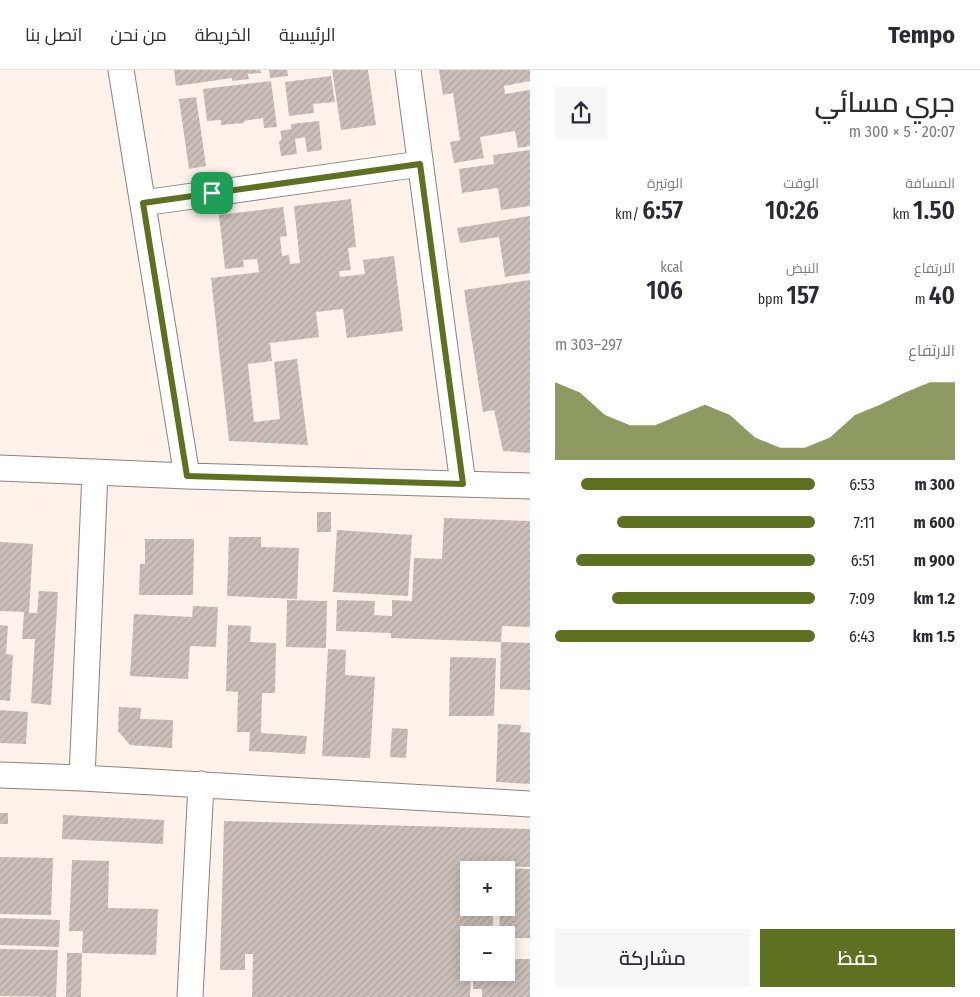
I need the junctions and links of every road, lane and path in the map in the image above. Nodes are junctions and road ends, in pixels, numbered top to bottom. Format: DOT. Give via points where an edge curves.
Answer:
graph roads {
  1 [pos="121,70"];
  2 [pos="408,70"];
  3 [pos="420,164"];
  4 [pos="143,203"];
  5 [pos="0,468"];
  6 [pos="95,472"];
  7 [pos="187,476"];
  8 [pos="463,484"];
  9 [pos="530,486"];
  10 [pos="0,775"];
  11 [pos="82,778"];
  12 [pos="201,784"];
  13 [pos="530,804"];
  14 [pos="190,997"];
  1 -- 4 [label="street"];
  2 -- 3 [label="street"];
  3 -- 4 [label="street"];
  3 -- 8 [label="street"];
  4 -- 7 [label="street"];
  5 -- 6 [label="street"];
  6 -- 7 [label="street"];
  6 -- 11 [label="street"];
  7 -- 8 [label="street"];
  8 -- 9 [label="street"];
  10 -- 11 [label="street"];
  11 -- 12 [label="street"];
  12 -- 13 [label="street"];
  12 -- 14 [label="street"];
}
